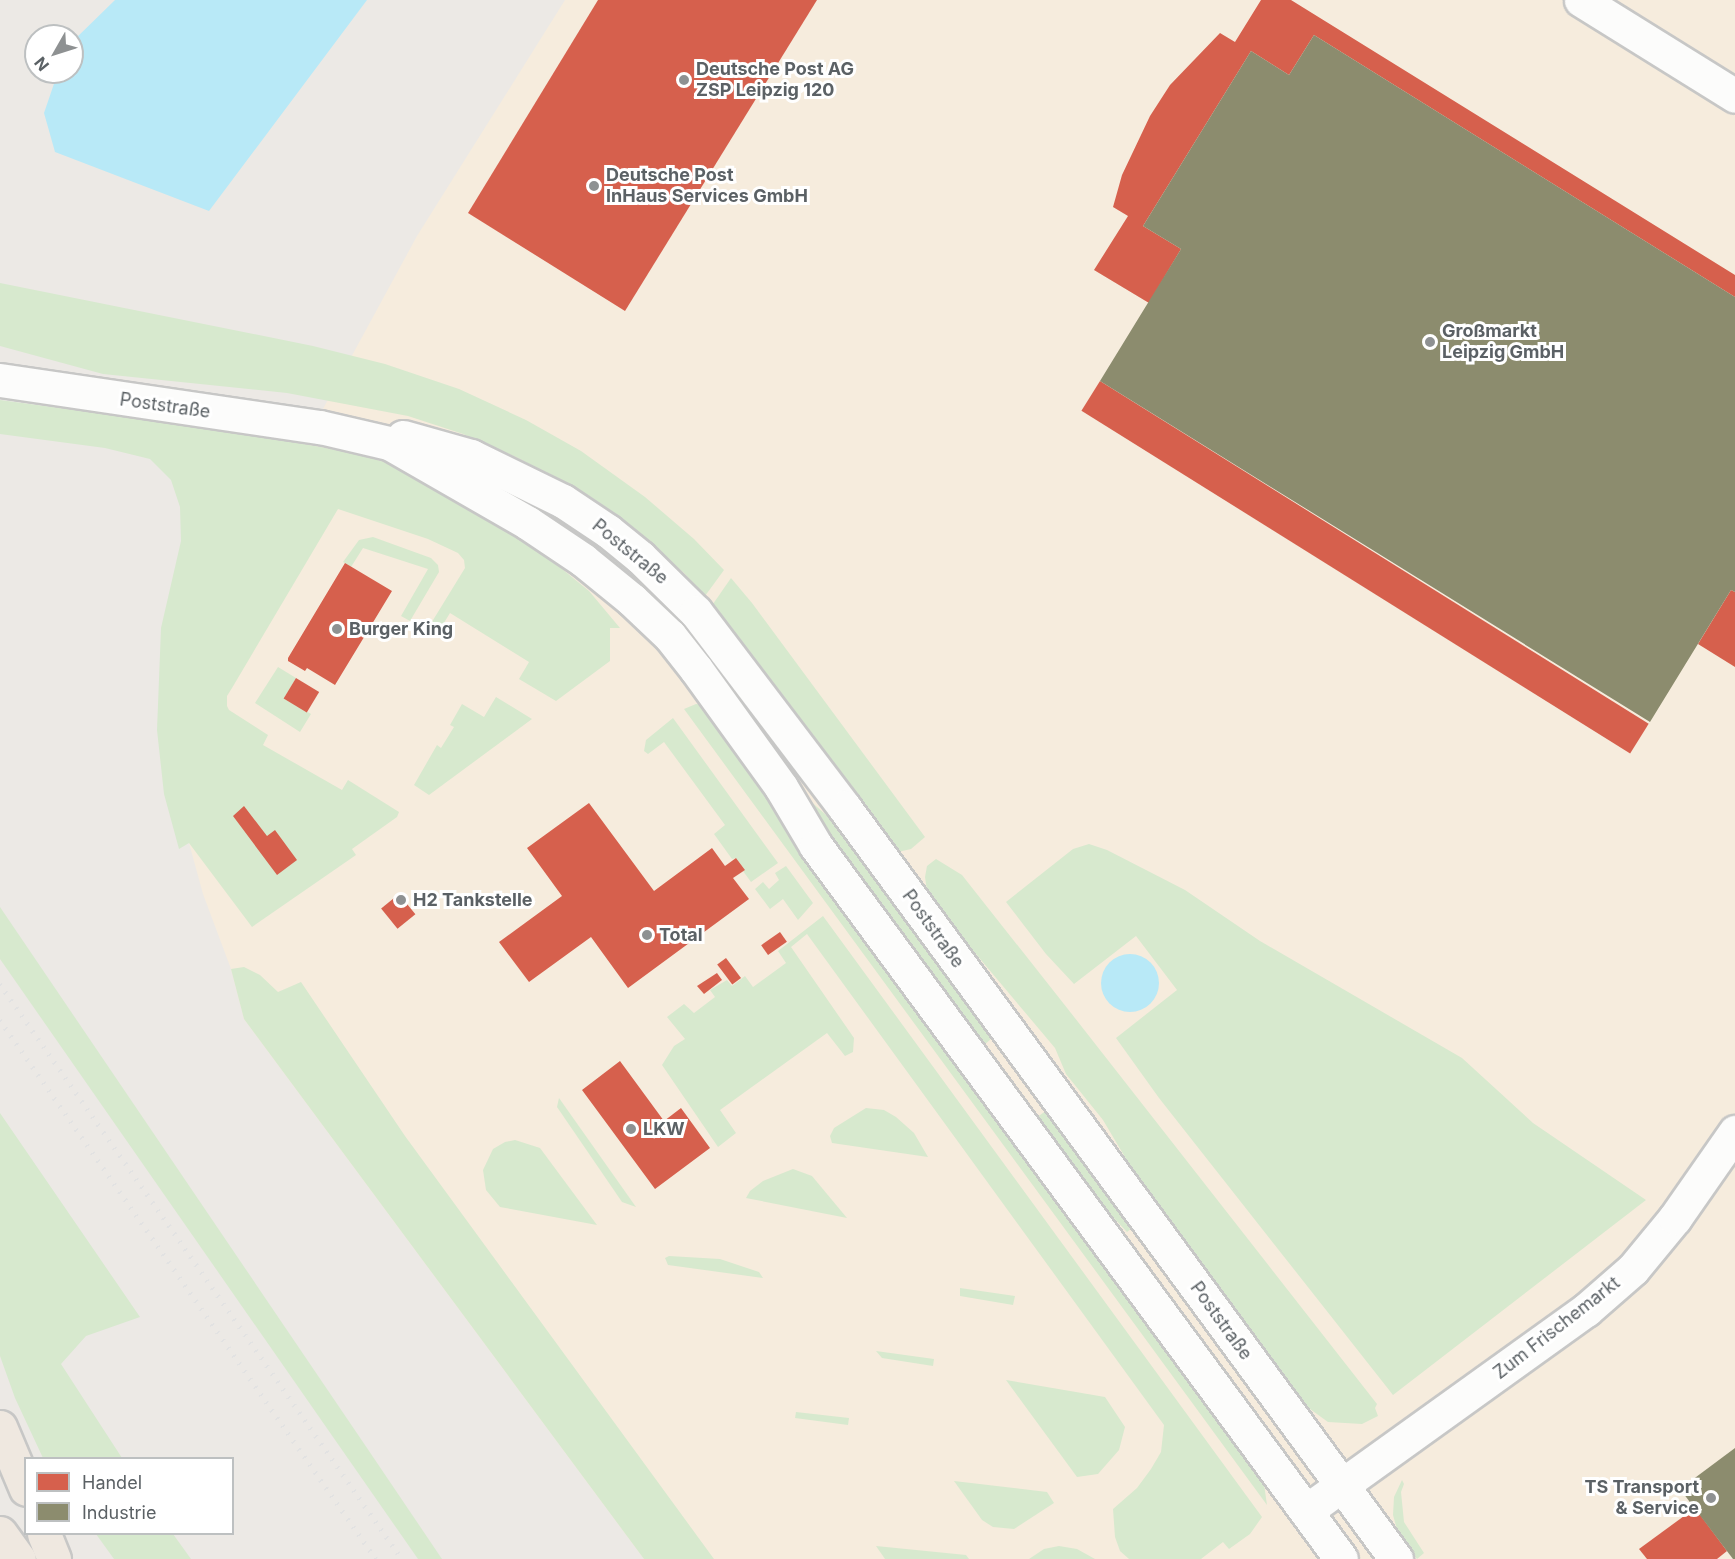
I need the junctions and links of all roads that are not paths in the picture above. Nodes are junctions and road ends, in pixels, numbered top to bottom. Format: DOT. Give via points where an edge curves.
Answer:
graph roads {
  1 [pos="1581,0"];
  2 [pos="1735,96"];
  3 [pos="0,380"];
  4 [pos="365,436"];
  5 [pos="1735,1132"];
  6 [pos="0,1427"];
  7 [pos="24,1484"];
  8 [pos="1341,1484"];
  9 [pos="1306,1511"];
  10 [pos="0,1533"];
  11 [pos="45,1535"];
  12 [pos="19,1559"];
  13 [pos="54,1559"];
  14 [pos="1341,1559"];
  15 [pos="1396,1559"];
  1 -- 2 [label="street"];
  3 -- 4 [label="street, Poststraße"];
  4 -- 8 [label="street, Poststraße" via="391,434 430,442 511,473 608,531 696,612"];
  4 -- 9 [label="street, Poststraße" via="389,443 421,460 528,523 583,561 670,636 781,787 816,846"];
  5 -- 8 [label="street, Zum Frischemarkt" via="1675,1218 1633,1269 1532,1351"];
  6 -- 7 [label="highway"];
  8 -- 9 [label="street, Zum Frischemarkt"];
  8 -- 15 [label="street, Poststraße"];
  9 -- 14 [label="street, Poststraße"];
  10 -- 12 [label="highway"];
  11 -- 13 [label="highway"];
}
